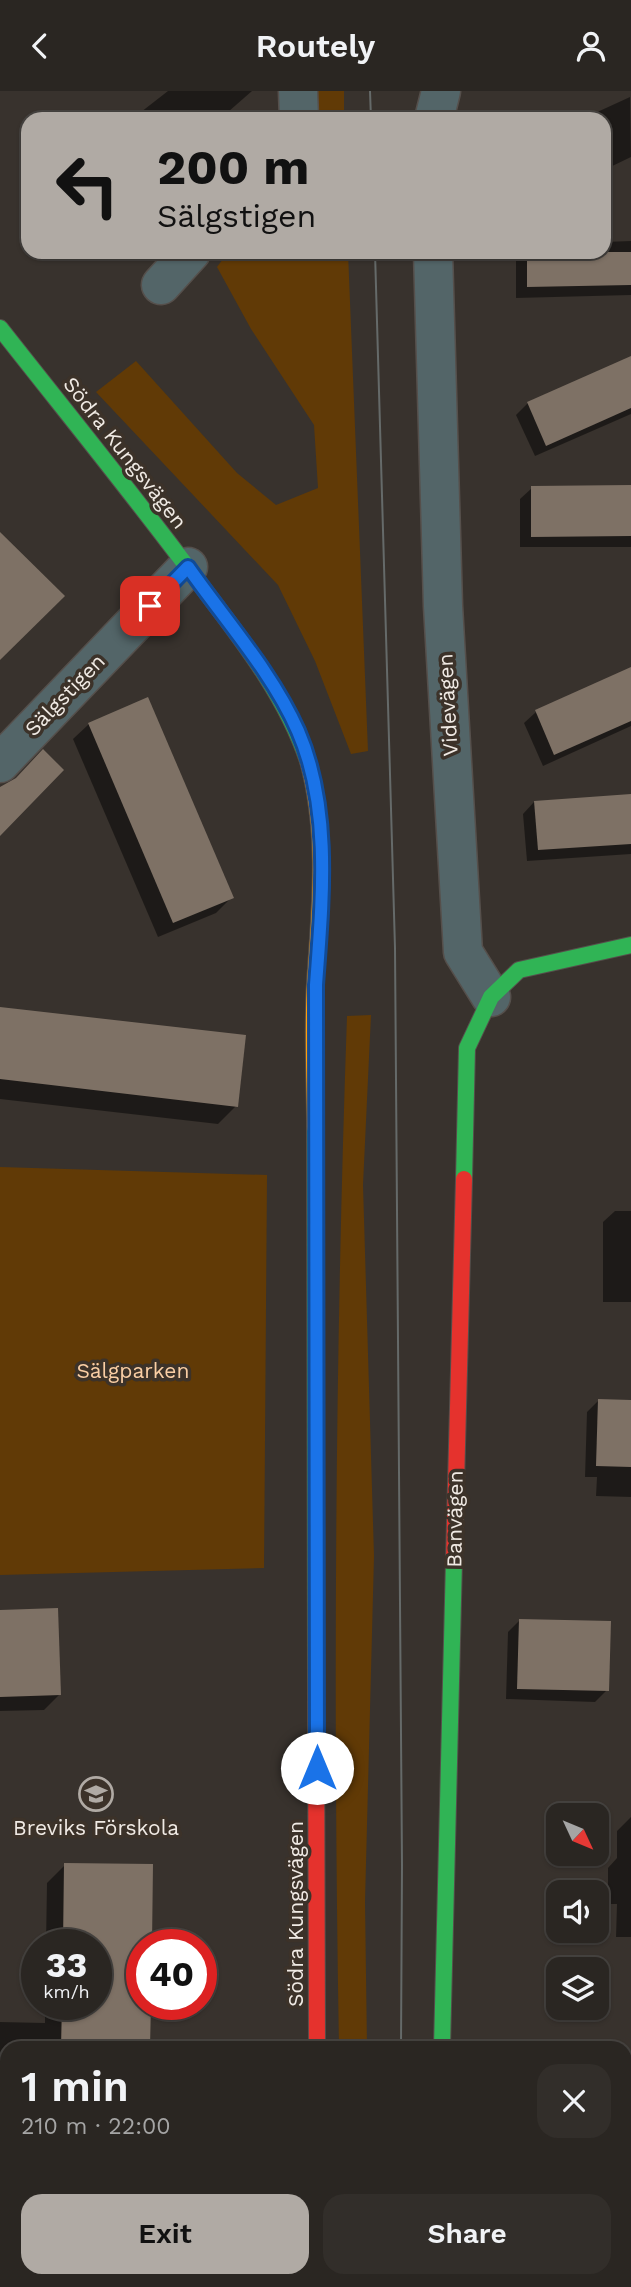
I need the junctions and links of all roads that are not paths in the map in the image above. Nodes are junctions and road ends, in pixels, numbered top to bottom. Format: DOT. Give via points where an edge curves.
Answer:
graph roads {
  1 [pos="298,91"];
  2 [pos="441,91"];
  3 [pos="299,112"];
  4 [pos="436,112"];
  5 [pos="185,259"];
  6 [pos="433,259"];
  7 [pos="161,285"];
  8 [pos="0,328"];
  9 [pos="188,567"];
  10 [pos="0,763"];
  11 [pos="631,945"];
  12 [pos="491,997"];
  13 [pos="317,2041"];
  14 [pos="442,2041"];
  1 -- 3 [label="street"];
  2 -- 4 [label="street"];
  5 -- 7 [label="street"];
  6 -- 12 [label="street, Videvägen" via="443,606 463,952"];
  8 -- 9 [label="street, Södra Kungsvägen"];
  9 -- 10 [label="street, Sälgstigen"];
  9 -- 13 [label="street, Södra Kungsvägen" via="271,682 298,732 314,784 321,848 316,985"];
  11 -- 12 [label="street" via="519,970"];
  12 -- 14 [label="street, Banvägen" via="467,1048"];
}
